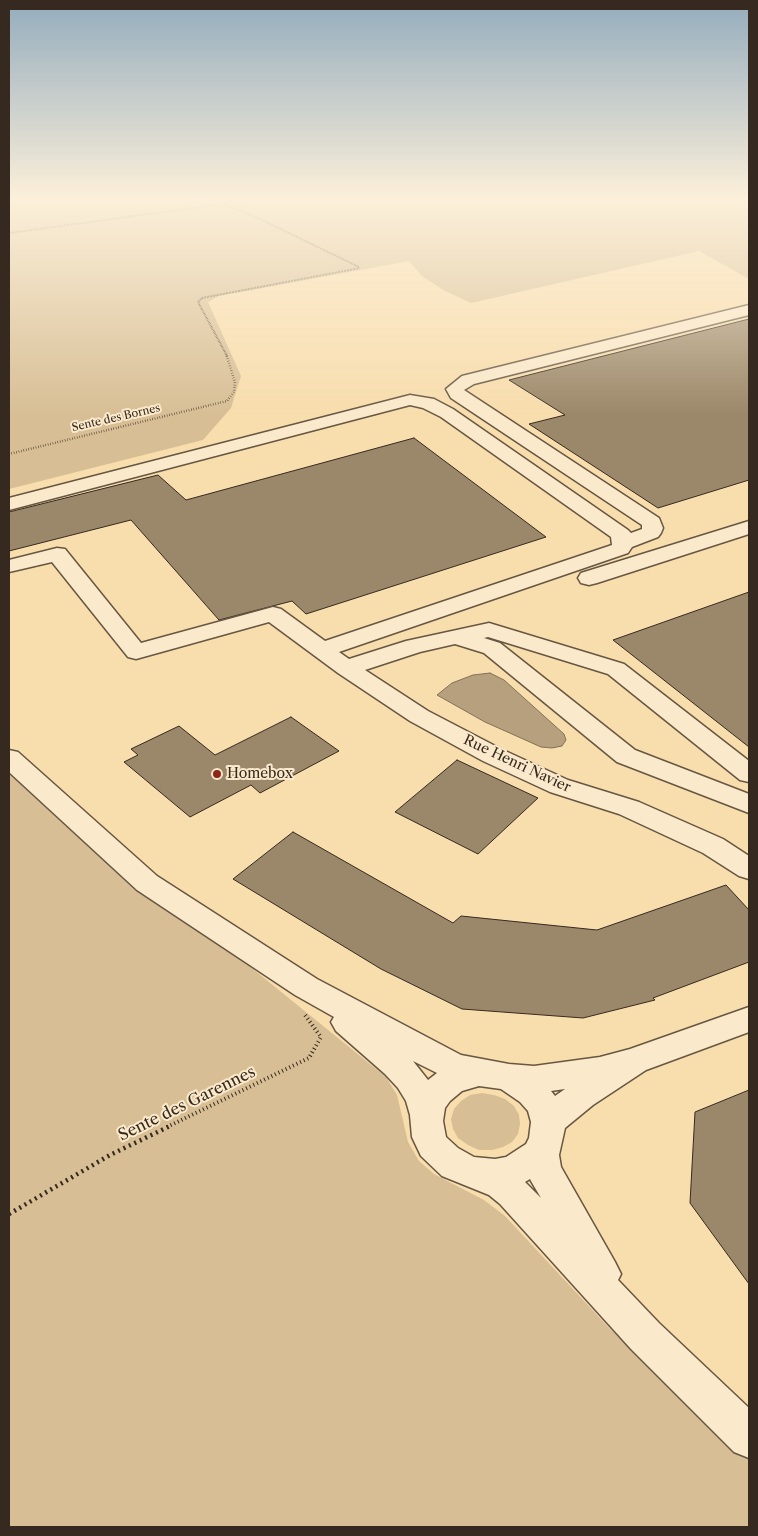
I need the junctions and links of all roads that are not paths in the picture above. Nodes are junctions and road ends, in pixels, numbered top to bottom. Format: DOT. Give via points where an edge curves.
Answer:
graph roads {
  1 [pos="749,310"];
  2 [pos="9,504"];
  3 [pos="749,527"];
  4 [pos="624,543"];
  5 [pos="9,566"];
  6 [pos="456,637"];
  7 [pos="414,646"];
  8 [pos="322,650"];
  9 [pos="346,668"];
  10 [pos="9,758"];
  11 [pos="749,774"];
  12 [pos="749,804"];
  13 [pos="749,869"];
  14 [pos="306,987"];
  15 [pos="749,1019"];
  16 [pos="634,1062"];
  17 [pos="494,1075"];
  18 [pos="426,1113"];
  19 [pos="546,1134"];
  20 [pos="474,1172"];
  21 [pos="645,1336"];
  22 [pos="749,1437"];
  1 -- 4 [label="street" via="468,380 455,389 457,394 652,522 651,533"];
  2 -- 4 [label="street" via="410,400 447,413 621,534"];
  3 -- 7 [label="street" via="446,625"];
  4 -- 8 [label="street" via="621,549"];
  5 -- 8 [label="lane" via="57,554 136,652 273,614"];
  6 -- 7 [label="street"];
  6 -- 11 [label="street" via="489,630 616,669"];
  6 -- 12 [label="street" via="492,648 626,756"];
  7 -- 9 [label="street"];
  8 -- 9 [label="street, Rue Henri Navier"];
  9 -- 13 [label="street, Rue Henri Navier" via="419,716 492,755 559,786 629,808 713,846"];
  10 -- 14 [label="street" via="148,883"];
  14 -- 17 [label="street" via="440,1060"];
  14 -- 18 [label="street" via="404,1073 417,1088"];
  15 -- 16 [label="street"];
  16 -- 17 [label="street" via="549,1078"];
  16 -- 19 [label="street" via="580,1094"];
  17 -- 18 [label="street" via="460,1077 444,1085 432,1098"];
  17 -- 19 [label="street" via="525,1086 539,1098 547,1114"];
  18 -- 20 [label="street" via="426,1129 433,1146 450,1162"];
  19 -- 20 [label="street" via="531,1160 515,1170 495,1174"];
  19 -- 21 [label="street" via="542,1161 551,1185 596,1265"];
  20 -- 21 [label="street" via="502,1184 513,1193"];
  21 -- 22 [label="street"];
}
